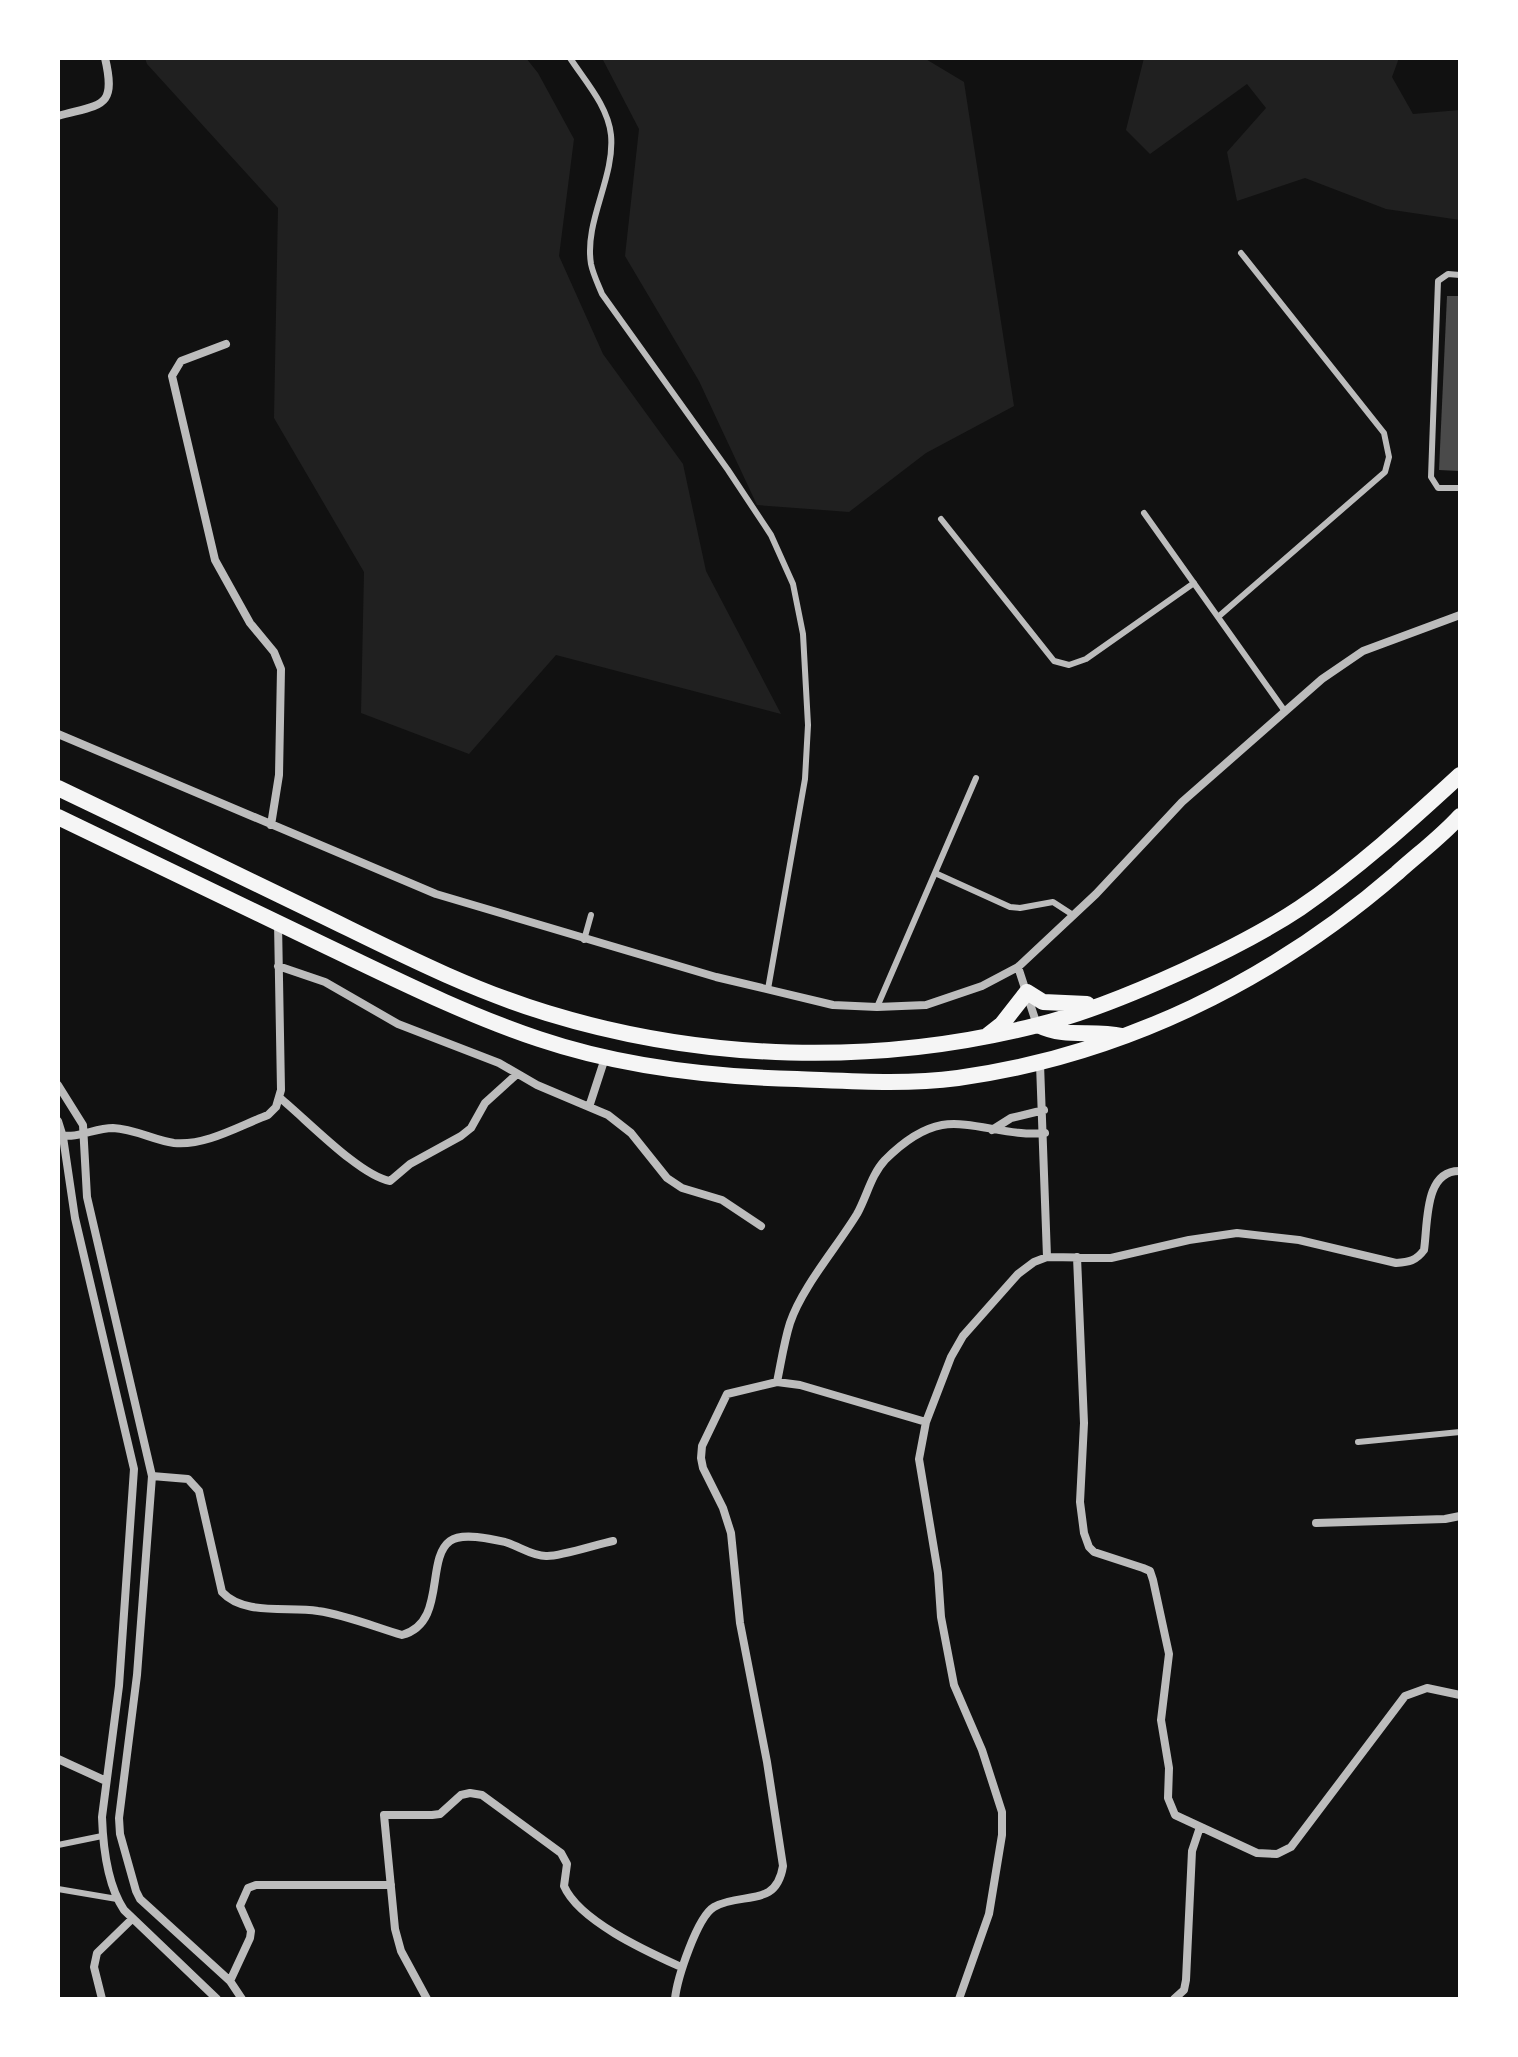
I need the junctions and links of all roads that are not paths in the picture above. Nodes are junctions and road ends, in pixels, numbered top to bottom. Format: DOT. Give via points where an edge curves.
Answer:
graph roads {
  1 [pos="105,58"];
  2 [pos="570,58"];
  3 [pos="58,116"];
  4 [pos="1241,253"];
  5 [pos="1460,275"];
  6 [pos="226,344"];
  7 [pos="1460,488"];
  8 [pos="1144,513"];
  9 [pos="941,519"];
  10 [pos="1194,583"];
  11 [pos="1460,615"];
  12 [pos="1218,617"];
  13 [pos="1284,710"];
  14 [pos="58,734"];
  15 [pos="1460,775"];
  16 [pos="976,778"];
  17 [pos="58,788"];
  18 [pos="1460,816"];
  19 [pos="58,817"];
  20 [pos="271,825"];
  21 [pos="935,873"];
  22 [pos="591,915"];
  23 [pos="1073,915"];
  24 [pos="278,922"];
  25 [pos="584,940"];
  26 [pos="278,966"];
  27 [pos="1018,967"];
  28 [pos="768,989"];
  29 [pos="1027,992"];
  30 [pos="1099,1005"];
  31 [pos="877,1007"];
  32 [pos="1038,1025"];
  33 [pos="987,1036"];
  34 [pos="1123,1037"];
  35 [pos="605,1057"];
  36 [pos="1040,1064"];
  37 [pos="517,1074"];
  38 [pos="58,1085"];
  39 [pos="280,1098"];
  40 [pos="589,1107"];
  41 [pos="1044,1110"];
  42 [pos="58,1121"];
  43 [pos="991,1130"];
  44 [pos="1045,1133"];
  45 [pos="84,1135"];
  46 [pos="60,1136"];
  47 [pos="1460,1171"];
  48 [pos="761,1226"];
  49 [pos="1047,1257"];
  50 [pos="1077,1257"];
  51 [pos="777,1382"];
  52 [pos="926,1422"];
  53 [pos="1460,1432"];
  54 [pos="1358,1442"];
  55 [pos="152,1476"];
  56 [pos="1460,1516"];
  57 [pos="1316,1523"];
  58 [pos="613,1541"];
  59 [pos="1460,1695"];
  60 [pos="58,1759"];
  61 [pos="106,1781"];
  62 [pos="1200,1827"];
  63 [pos="102,1836"];
  64 [pos="58,1845"];
  65 [pos="391,1885"];
  66 [pos="58,1889"];
  67 [pos="117,1899"];
  68 [pos="132,1919"];
  69 [pos="681,1967"];
  70 [pos="230,1981"];
  71 [pos="102,1999"];
  72 [pos="217,1999"];
  73 [pos="242,1999"];
  74 [pos="427,1999"];
  75 [pos="675,1999"];
  76 [pos="959,1999"];
  77 [pos="1174,1999"];
  1 -- 3 [label="street" via="107,98"];
  2 -- 28 [label="lane" via="601,104 611,133 592,236 591,264 602,294 771,535 793,584 803,634 805,779"];
  4 -- 12 [label="lane" via="1384,433 1389,457 1385,472"];
  5 -- 7 [label="lane" via="1448,274 1438,281 1431,477 1438,488"];
  6 -- 20 [label="street" via="181,361 172,376 215,560 281,669 279,775"];
  8 -- 10 [label="lane"];
  9 -- 10 [label="lane" via="1054,661 1069,665 1086,659"];
  10 -- 12 [label="lane"];
  11 -- 13 [label="street" via="1363,651"];
  12 -- 13 [label="lane"];
  13 -- 23 [label="street" via="1182,802"];
  14 -- 20 [label="street"];
  15 -- 30 [label="main road" via="1368,857 1298,910 1226,951"];
  16 -- 21 [label="lane"];
  17 -- 33 [label="main road" via="438,972 601,1028 696,1046 828,1053 898,1050"];
  18 -- 34 [label="main road" via="1369,897 1294,953 1237,987"];
  19 -- 24 [label="main road"];
  20 -- 25 [label="street" via="436,894"];
  21 -- 23 [label="lane" via="1010,907 1053,902"];
  21 -- 31 [label="lane"];
  22 -- 25 [label="lane"];
  23 -- 27 [label="street"];
  24 -- 26 [label="street"];
  24 -- 35 [label="main road" via="497,1024"];
  25 -- 28 [label="street"];
  26 -- 37 [label="street" via="325,982 398,1024"];
  26 -- 39 [label="street"];
  27 -- 29 [label="street"];
  27 -- 31 [label="street" via="926,1005"];
  28 -- 31 [label="street" via="833,1005"];
  29 -- 30 [label="main road" via="1043,1002"];
  29 -- 32 [label="street"];
  29 -- 33 [label="main road"];
  30 -- 32 [label="main road"];
  32 -- 33 [label="main road"];
  32 -- 34 [label="main road" via="1070,1035 1102,1032"];
  34 -- 36 [label="main road"];
  35 -- 36 [label="main road" via="748,1078 887,1082"];
  35 -- 40 [label="street"];
  36 -- 41 [label="street"];
  37 -- 39 [label="street" via="485,1103 471,1128 390,1181 366,1170"];
  37 -- 40 [label="street"];
  38 -- 45 [label="street"];
  39 -- 45 [label="street" via="268,1115 202,1141 171,1143 116,1128"];
  40 -- 48 [label="street" via="631,1133 667,1178 722,1200"];
  41 -- 43 [label="street" via="1011,1118"];
  41 -- 44 [label="street"];
  42 -- 46 [label="street"];
  43 -- 44 [label="street"];
  43 -- 51 [label="street" via="940,1125 903,1143 883,1162 858,1212 798,1304"];
  44 -- 49 [label="street"];
  45 -- 46 [label="street"];
  45 -- 55 [label="street" via="87,1197"];
  46 -- 61 [label="street" via="134,1469 119,1686"];
  47 -- 50 [label="street" via="1445,1173 1434,1183 1424,1250 1410,1262 1237,1233 1111,1258"];
  49 -- 50 [label="street"];
  49 -- 52 [label="street" via="1018,1274 963,1336"];
  50 -- 62 [label="street" via="1084,1533 1094,1552 1150,1571 1169,1654 1161,1720 1170,1807"];
  51 -- 52 [label="street"];
  51 -- 69 [label="street" via="727,1394 701,1458 731,1533 743,1645 767,1762 781,1879 762,1896 708,1912"];
  52 -- 76 [label="street" via="919,1459 954,1685 1002,1812 989,1914"];
  53 -- 54 [label="lane"];
  55 -- 58 [label="street" via="188,1479 199,1491 222,1592 230,1601 319,1611 402,1635 426,1619 443,1550 451,1540 505,1542 545,1556"];
  55 -- 70 [label="street" via="120,1834 140,1899"];
  56 -- 57 [label="street"];
  59 -- 62 [label="street" via="1427,1688 1405,1696 1291,1847 1277,1854 1257,1853"];
  60 -- 61 [label="street"];
  61 -- 63 [label="street"];
  62 -- 77 [label="street" via="1192,1851 1186,1980"];
  63 -- 64 [label="lane"];
  63 -- 67 [label="street"];
  65 -- 69 [label="street" via="384,1815 440,1814 461,1795 482,1795 565,1857 564,1886 576,1904 627,1942"];
  65 -- 70 [label="street" via="248,1888 240,1906 250,1938"];
  65 -- 74 [label="street" via="401,1951"];
  66 -- 67 [label="lane"];
  67 -- 68 [label="street"];
  68 -- 71 [label="street" via="94,1960"];
  68 -- 72 [label="street"];
  69 -- 75 [label="street"];
  70 -- 73 [label="street"];
}
